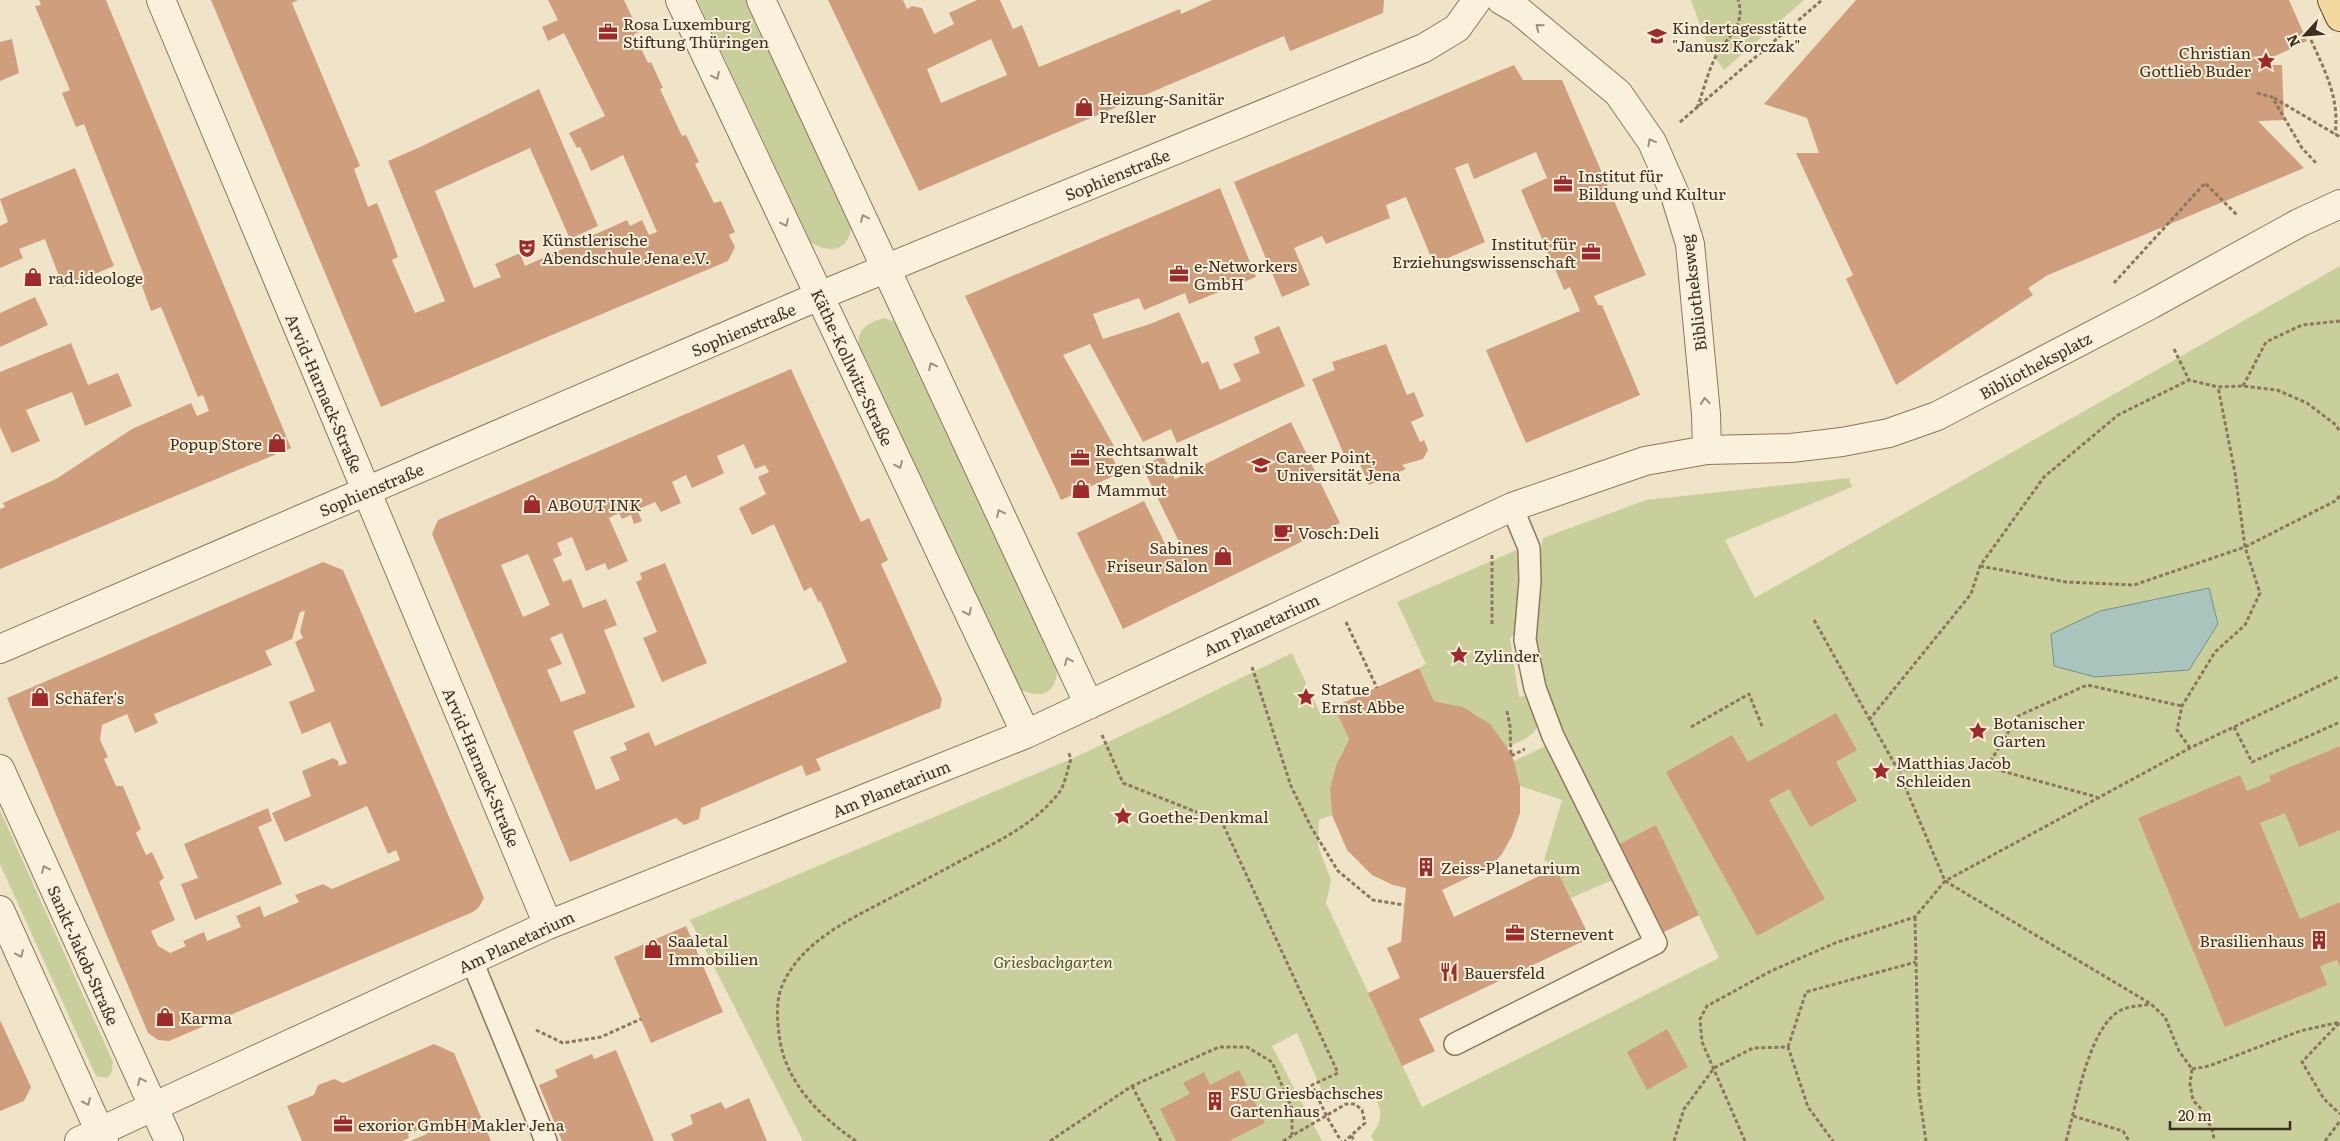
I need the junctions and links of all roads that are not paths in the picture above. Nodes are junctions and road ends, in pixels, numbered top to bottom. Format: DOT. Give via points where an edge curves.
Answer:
graph roads {
  1 [pos="160,0"];
  2 [pos="680,0"];
  3 [pos="761,0"];
  4 [pos="1476,0"];
  5 [pos="1501,0"];
  6 [pos="2332,0"];
  7 [pos="2340,18"];
  8 [pos="2340,204"];
  9 [pos="886,268"];
  10 [pos="819,296"];
  11 [pos="1706,450"];
  12 [pos="366,491"];
  13 [pos="1512,507"];
  14 [pos="0,649"];
  15 [pos="1088,705"];
  16 [pos="1026,734"];
  17 [pos="0,769"];
  18 [pos="0,910"];
  19 [pos="548,925"];
  20 [pos="472,962"];
  21 [pos="1454,1044"];
  22 [pos="154,1108"];
  23 [pos="94,1138"];
  24 [pos="169,1141"];
  25 [pos="546,1141"];
  1 -- 12 [label="street, Arvid-Harnack-Straße"];
  2 -- 10 [label="street, Käthe-Kollwitz-Straße, one-way"];
  9 -- 3 [label="street, one-way"];
  4 -- 9 [label="street, Sophienstraße" via="1457,28 1424,48"];
  11 -- 5 [label="street, Bibliotheksweg, one-way" via="1706,414 1690,244 1674,192 1652,142 1618,93 1518,10"];
  6 -- 7 [label="main road"];
  8 -- 11 [label="street, Bibliotheksplatz" via="1937,416 1888,433 1842,442 1791,448"];
  9 -- 10 [label="street, Sophienstraße"];
  15 -- 9 [label="street, one-way"];
  10 -- 12 [label="street, Sophienstraße"];
  10 -- 16 [label="street, Käthe-Kollwitz-Straße, one-way"];
  11 -- 13 [label="street, Am Planetarium" via="1646,461"];
  12 -- 14 [label="street, Sophienstraße"];
  12 -- 19 [label="street, Arvid-Harnack-Straße"];
  13 -- 15 [label="street, Am Planetarium"];
  13 -- 21 [label="lane" via="1529,548 1525,640 1535,688 1553,736 1656,943"];
  15 -- 16 [label="street, Am Planetarium"];
  16 -- 19 [label="street, Am Planetarium"];
  22 -- 17 [label="street, Sankt-Jakob-Straße, one-way"];
  18 -- 23 [label="street, one-way"];
  19 -- 20 [label="street, Am Planetarium"];
  20 -- 22 [label="street, Am Planetarium"];
  20 -- 25 [label="lane"];
  22 -- 23 [label="street, Am Planetarium"];
  22 -- 24 [label="street, Sankt-Jakob-Straße"];
}
